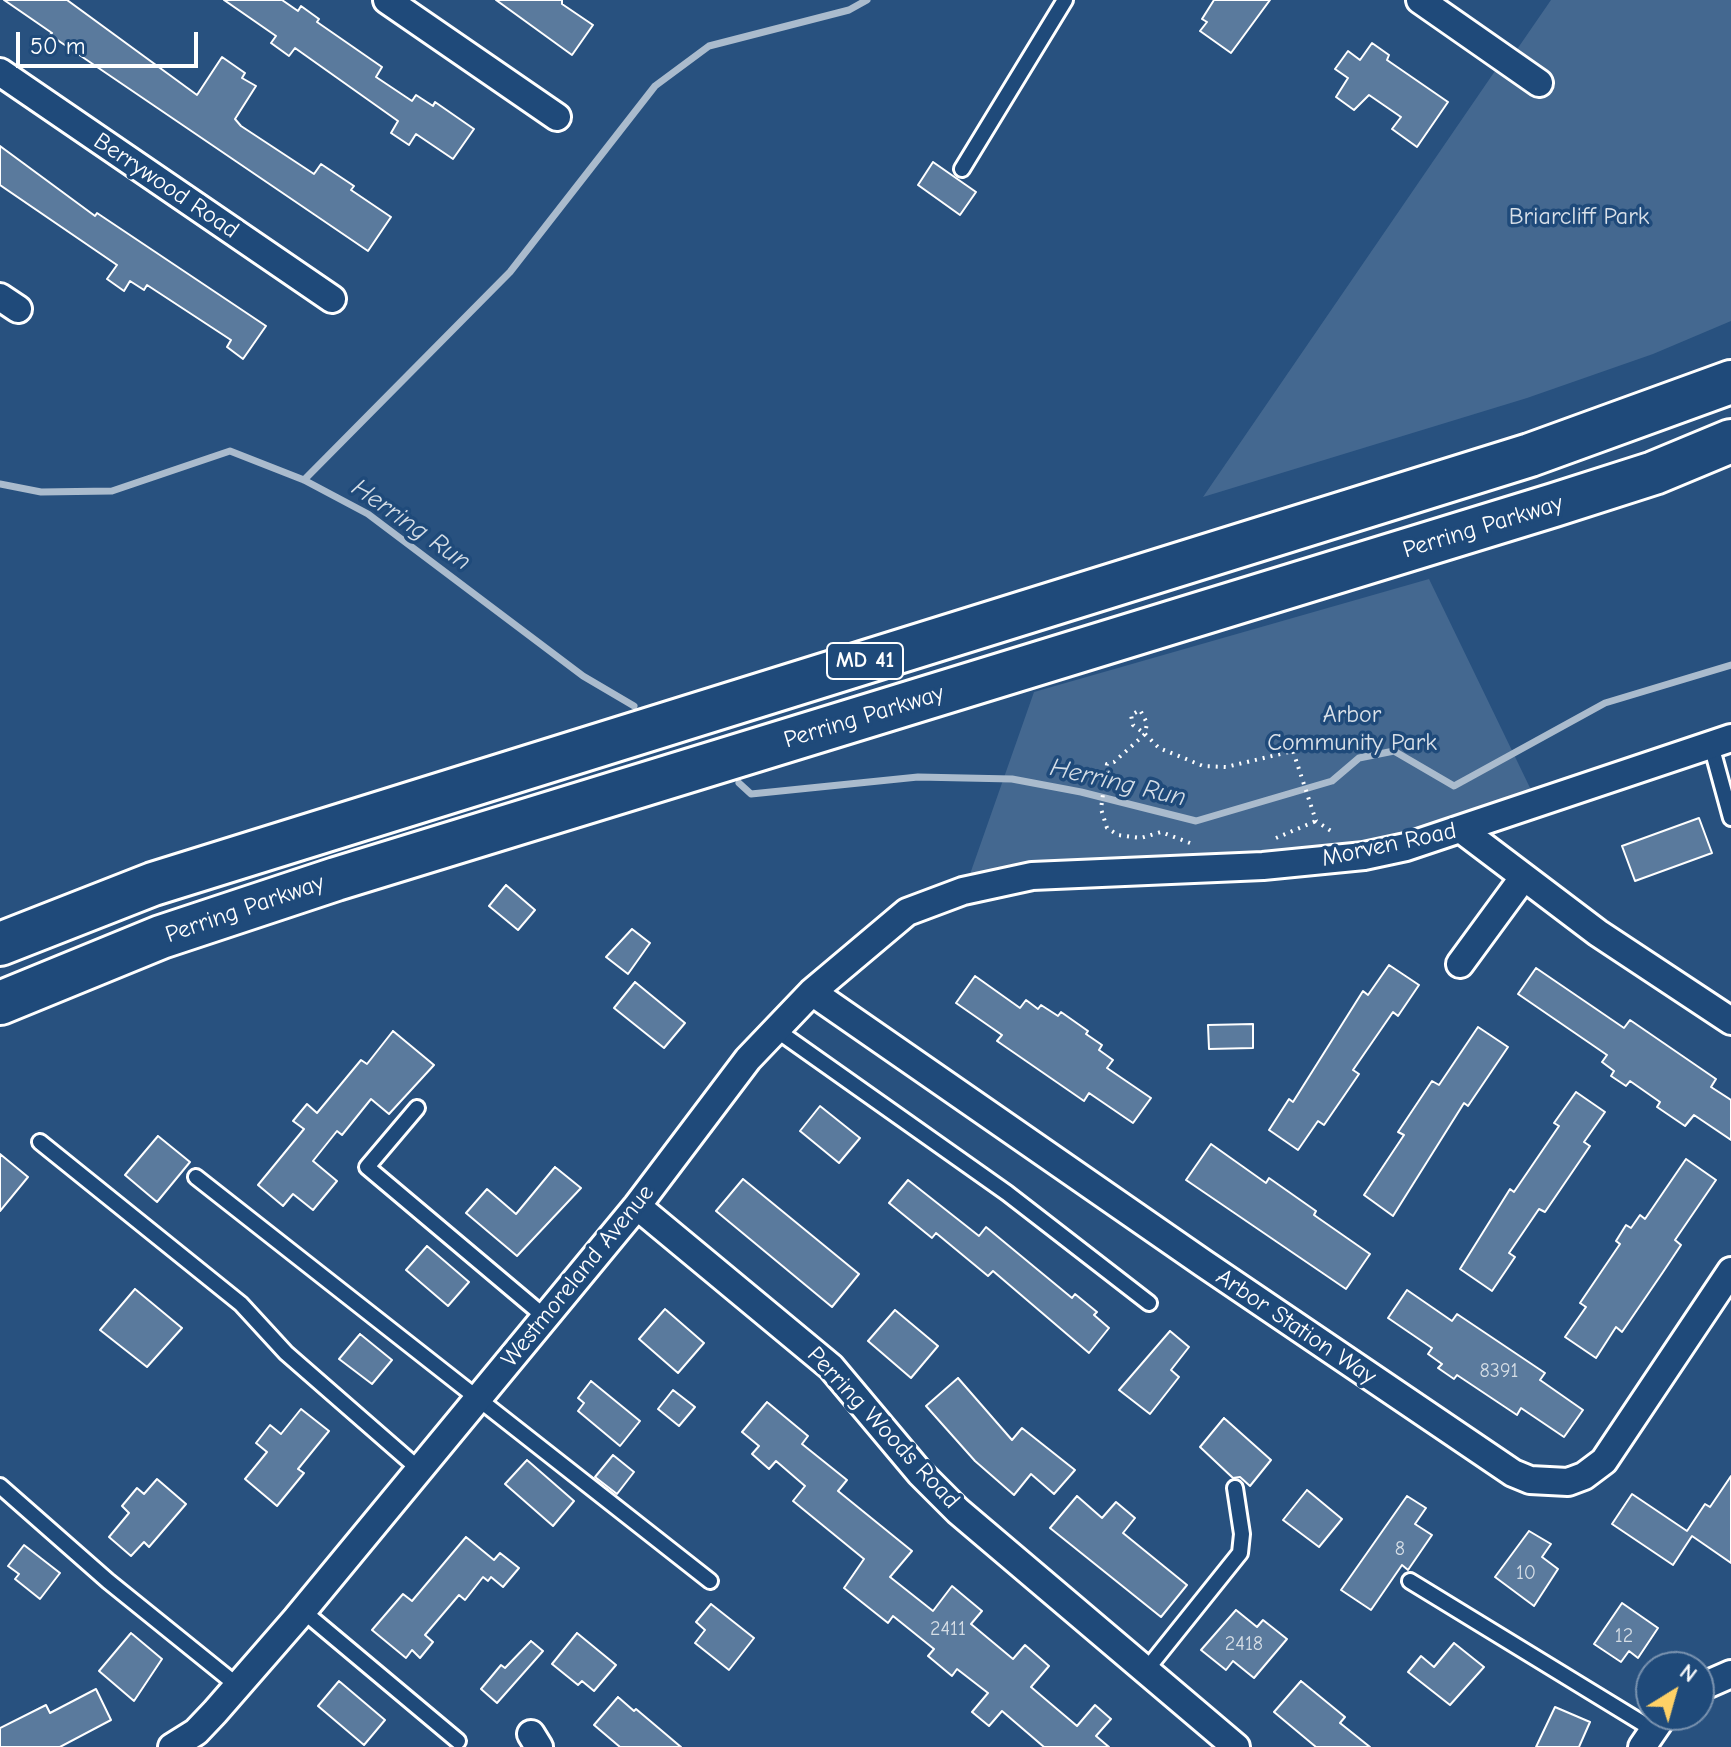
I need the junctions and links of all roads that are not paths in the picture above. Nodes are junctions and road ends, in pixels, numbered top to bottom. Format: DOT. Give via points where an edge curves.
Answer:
graph roads {
  1 [pos="387,0"];
  2 [pos="1065,0"];
  3 [pos="1420,0"];
  4 [pos="0,72"];
  5 [pos="1539,83"];
  6 [pos="557,117"];
  7 [pos="962,169"];
  8 [pos="332,299"];
  9 [pos="1731,382"];
  10 [pos="1731,441"];
  11 [pos="1721,742"];
  12 [pos="1731,818"];
  13 [pos="1462,830"];
  14 [pos="1032,876"];
  15 [pos="1523,878"];
  16 [pos="0,944"];
  17 [pos="1460,964"];
  18 [pos="812,992"];
  19 [pos="0,1003"];
  20 [pos="1731,1021"];
  21 [pos="775,1029"];
  22 [pos="417,1108"];
  23 [pos="40,1142"];
  24 [pos="196,1177"];
  25 [pos="637,1206"];
  26 [pos="1731,1271"];
  27 [pos="1149,1303"];
  28 [pos="545,1317"];
  29 [pos="479,1397"];
  30 [pos="420,1470"];
  31 [pos="0,1486"];
  32 [pos="1235,1488"];
  33 [pos="710,1581"];
  34 [pos="1410,1581"];
  35 [pos="303,1611"];
  36 [pos="1147,1669"];
  37 [pos="238,1686"];
  38 [pos="1635,1719"];
  39 [pos="458,1741"];
  40 [pos="172,1747"];
  41 [pos="1236,1747"];
  1 -- 6 [label="street"];
  2 -- 7 [label="lane"];
  3 -- 5 [label="street"];
  4 -- 8 [label="street, Berrywood Road"];
  9 -- 16 [label="main road, Perring Parkway / MD 41" via="1530,455 153,884"];
  10 -- 19 [label="main road, Perring Parkway / MD 41" via="1568,501 336,879 161,937"];
  11 -- 12 [label="lane"];
  11 -- 13 [label="street, Morven Road"];
  13 -- 14 [label="street, Morven Road" via="1355,857"];
  13 -- 15 [label="street"];
  14 -- 18 [label="street, Westmoreland Avenue" via="963,891 907,912"];
  15 -- 17 [label="street"];
  15 -- 20 [label="street"];
  18 -- 21 [label="street, Westmoreland Avenue"];
  18 -- 26 [label="street, Arbor Station Way" via="1151,1228 1530,1480 1559,1484 1584,1476 1604,1461"];
  21 -- 25 [label="street, Westmoreland Avenue"];
  21 -- 27 [label="lane" via="1007,1193"];
  22 -- 28 [label="lane" via="367,1167"];
  23 -- 30 [label="lane" via="241,1304 286,1353"];
  24 -- 29 [label="lane"];
  25 -- 28 [label="street, Westmoreland Avenue"];
  25 -- 36 [label="street, Perring Woods Road" via="831,1367 958,1511"];
  28 -- 29 [label="street, Westmoreland Avenue"];
  29 -- 30 [label="street, Westmoreland Avenue"];
  29 -- 33 [label="lane"];
  30 -- 35 [label="street, Westmoreland Avenue"];
  31 -- 37 [label="lane"];
  32 -- 36 [label="lane" via="1240,1553"];
  34 -- 38 [label="lane"];
  35 -- 37 [label="street, Westmoreland Avenue"];
  35 -- 39 [label="lane"];
  36 -- 41 [label="street, Perring Woods Road"];
  37 -- 40 [label="street, Westmoreland Avenue" via="196,1732"];
}
